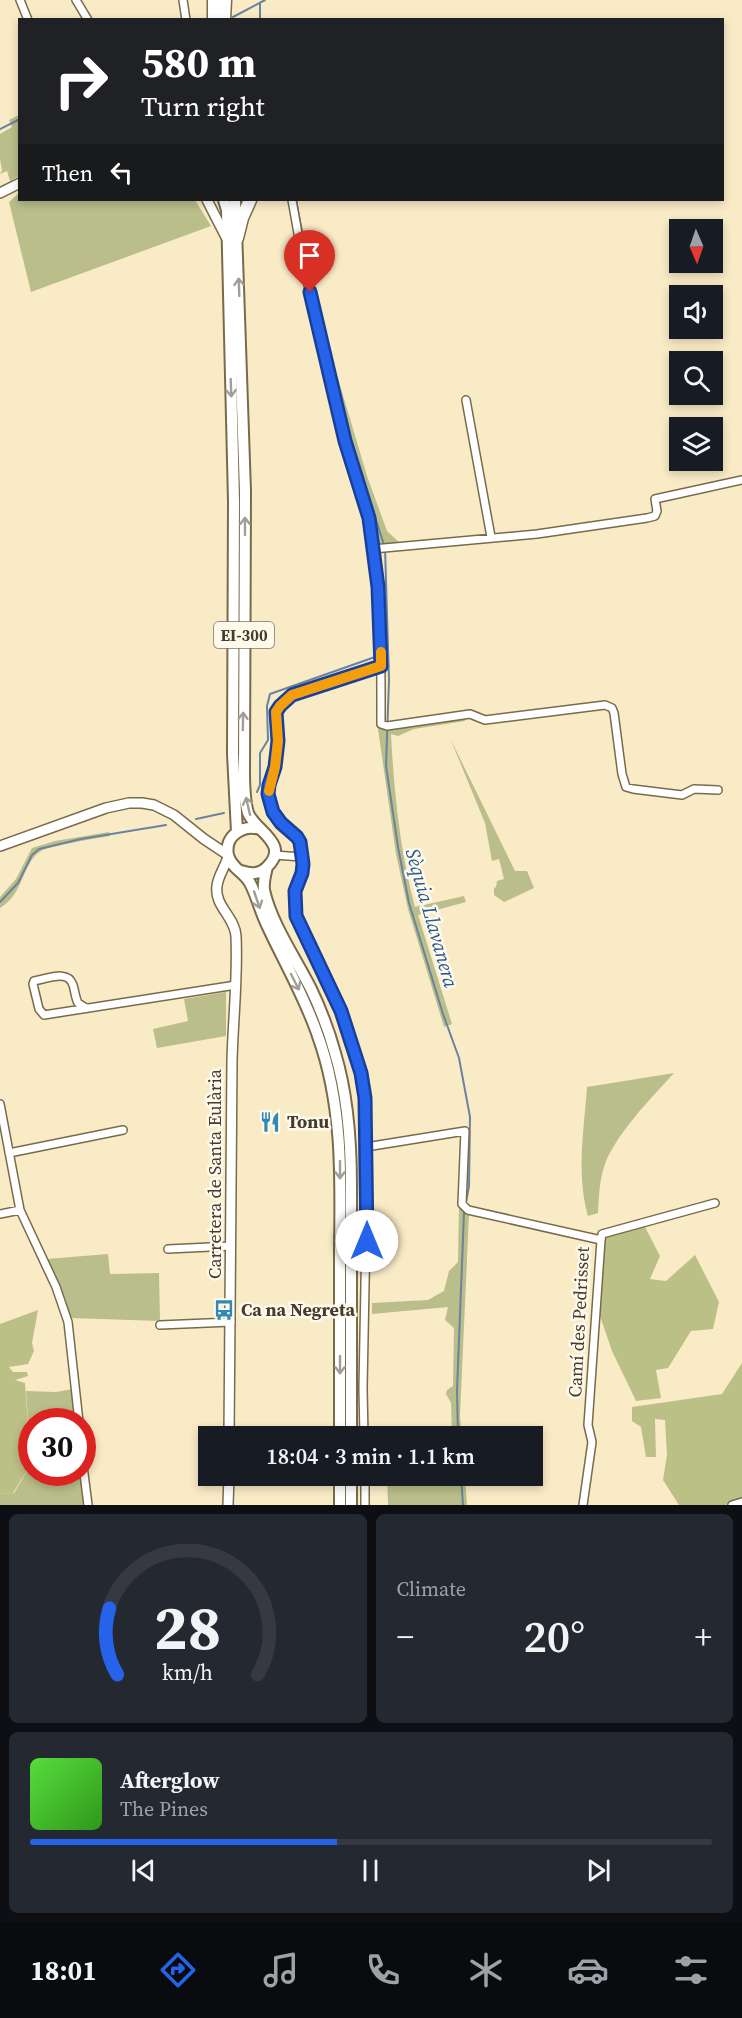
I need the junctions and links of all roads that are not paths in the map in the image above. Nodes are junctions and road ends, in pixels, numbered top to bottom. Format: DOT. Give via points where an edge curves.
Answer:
graph roads {
  1 [pos="20,0"];
  2 [pos="76,0"];
  3 [pos="183,0"];
  4 [pos="214,0"];
  5 [pos="225,0"];
  6 [pos="26,18"];
  7 [pos="87,18"];
  8 [pos="186,18"];
  9 [pos="214,18"];
  10 [pos="224,18"];
  11 [pos="18,184"];
  12 [pos="0,193"];
  13 [pos="208,201"];
  14 [pos="224,201"];
  15 [pos="235,201"];
  16 [pos="250,201"];
  17 [pos="292,201"];
  18 [pos="232,239"];
  19 [pos="466,400"];
  20 [pos="742,480"];
  21 [pos="491,537"];
  22 [pos="373,549"];
  23 [pos="381,666"];
  24 [pos="718,790"];
  25 [pos="260,829"];
  26 [pos="234,836"];
  27 [pos="210,843"];
  28 [pos="0,846"];
  29 [pos="274,855"];
  30 [pos="228,856"];
  31 [pos="302,857"];
  32 [pos="267,867"];
  33 [pos="239,870"];
  34 [pos="221,873"];
  35 [pos="236,986"];
  36 [pos="86,1008"];
  37 [pos="0,1104"];
  38 [pos="123,1131"];
  39 [pos="366,1147"];
  40 [pos="9,1153"];
  41 [pos="715,1203"];
  42 [pos="20,1210"];
  43 [pos="0,1214"];
  44 [pos="601,1240"];
  45 [pos="231,1246"];
  46 [pos="168,1249"];
  47 [pos="231,1322"];
  48 [pos="160,1325"];
  49 [pos="77,1408"];
  50 [pos="229,1426"];
  51 [pos="340,1426"];
  52 [pos="351,1426"];
  53 [pos="364,1426"];
  54 [pos="86,1486"];
  55 [pos="229,1486"];
  56 [pos="340,1486"];
  57 [pos="351,1486"];
  58 [pos="365,1486"];
  59 [pos="742,1502"];
  60 [pos="88,1505"];
  61 [pos="228,1505"];
  62 [pos="340,1505"];
  63 [pos="351,1505"];
  64 [pos="365,1505"];
  65 [pos="583,1505"];
  66 [pos="732,1505"];
  1 -- 6 [label="street"];
  2 -- 7 [label="street"];
  3 -- 8 [label="street"];
  4 -- 9 [label="highway"];
  5 -- 10 [label="highway"];
  11 -- 12 [label="street"];
  13 -- 18 [label="street"];
  14 -- 18 [label="main road, EI-300"];
  15 -- 18 [label="main road, EI-300"];
  16 -- 18 [label="highway, EI-300"];
  17 -- 22 [label="street" via="325,359 369,518"];
  25 -- 18 [label="main road, EI-300, one-way" via="248,812 244,771 245,491"];
  18 -- 26 [label="main road, EI-300, one-way"];
  19 -- 21 [label="street"];
  20 -- 21 [label="street" via="655,499 655,516 647,518"];
  21 -- 22 [label="street"];
  22 -- 23 [label="street"];
  23 -- 24 [label="street" via="381,724 470,714 485,720 605,705 614,713 626,787 682,795 694,789"];
  23 -- 31 [label="street" via="292,695 276,712 278,741 269,785 270,804 281,823 297,837"];
  25 -- 26 [label="main road" via="247,828"];
  25 -- 29 [label="main road, EI-300" via="271,838"];
  26 -- 27 [label="street"];
  26 -- 30 [label="main road, EI-300"];
  27 -- 28 [label="street" via="164,810 129,803"];
  27 -- 30 [label="street"];
  29 -- 31 [label="street"];
  29 -- 32 [label="main road"];
  30 -- 33 [label="main road"];
  30 -- 34 [label="street"];
  31 -- 39 [label="street" via="302,873 295,891 296,916 338,1002 356,1055 365,1098"];
  32 -- 33 [label="main road" via="253,874"];
  32 -- 52 [label="main road" via="266,896 325,1023 346,1103 351,1149"];
  33 -- 34 [label="street"];
  33 -- 51 [label="main road, one-way" via="252,886 263,918 311,1016 336,1106 340,1166"];
  34 -- 35 [label="street, Carretera de Santa Eulària" via="217,894 235,929"];
  35 -- 36 [label="street"];
  35 -- 45 [label="street, Carretera de Santa Eulària"];
  36 -- 36 [label="street" via="44,1015 39,1009 34,981 69,977 78,1003"];
  37 -- 40 [label="street"];
  38 -- 40 [label="street"];
  39 -- 44 [label="street, Camí des Pedrisset" via="465,1131 462,1204 468,1210"];
  39 -- 53 [label="street"];
  40 -- 42 [label="street"];
  41 -- 44 [label="street" via="602,1234"];
  42 -- 43 [label="street"];
  42 -- 49 [label="street" via="68,1322"];
  44 -- 65 [label="street, Camí des Pedrisset" via="588,1425 592,1442"];
  45 -- 46 [label="street"];
  45 -- 47 [label="street, Carretera de Santa Eulària"];
  47 -- 48 [label="street"];
  47 -- 50 [label="street, Carretera de Santa Eulària"];
  54 -- 60 [label="street"];
  55 -- 61 [label="street"];
  56 -- 62 [label="main road"];
  57 -- 63 [label="main road"];
  58 -- 64 [label="street"];
  59 -- 66 [label="street"];
}
